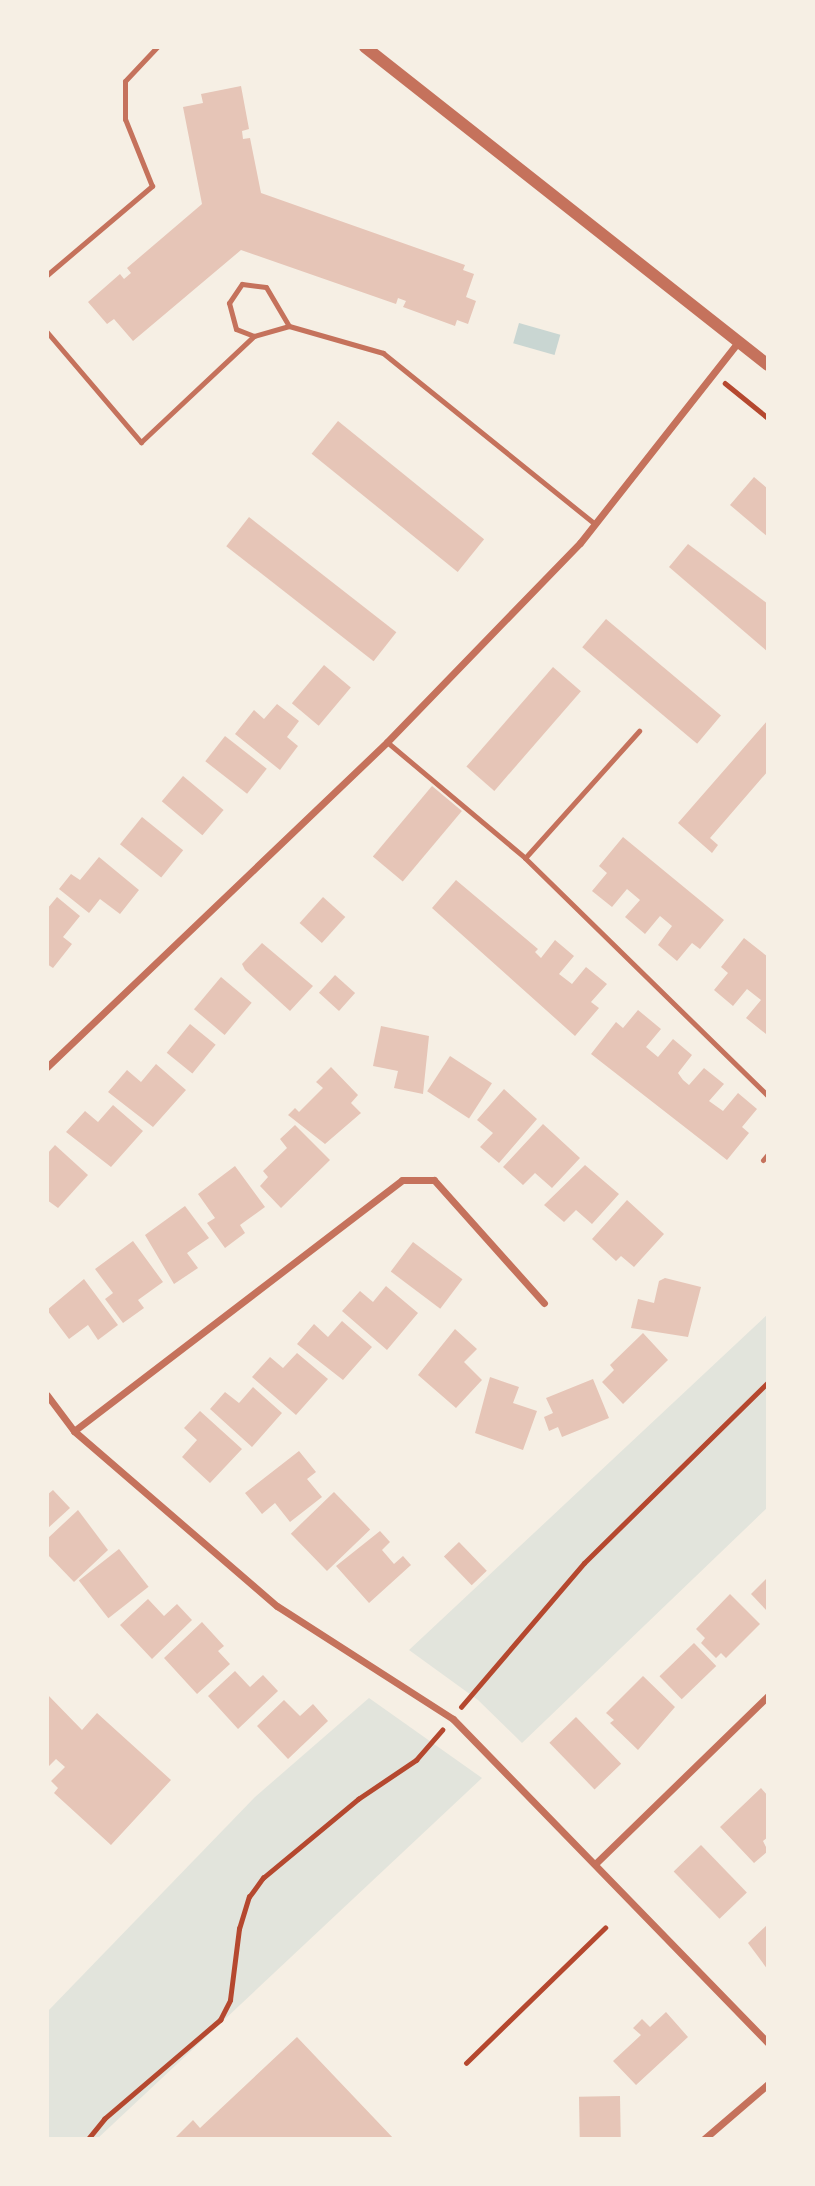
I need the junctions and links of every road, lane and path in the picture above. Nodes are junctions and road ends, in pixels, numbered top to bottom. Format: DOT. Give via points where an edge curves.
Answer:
graph roads {
  1 [pos="157,47"];
  2 [pos="365,47"];
  3 [pos="47,275"];
  4 [pos="289,326"];
  5 [pos="47,331"];
  6 [pos="254,336"];
  7 [pos="739,341"];
  8 [pos="768,365"];
  9 [pos="714,374"];
  10 [pos="768,418"];
  11 [pos="595,524"];
  12 [pos="639,731"];
  13 [pos="387,741"];
  14 [pos="525,858"];
  15 [pos="47,1067"];
  16 [pos="768,1096"];
  17 [pos="768,1154"];
  18 [pos="763,1160"];
  19 [pos="544,1303"];
  20 [pos="768,1382"];
  21 [pos="47,1395"];
  22 [pos="74,1431"];
  23 [pos="768,1696"];
  24 [pos="453,1719"];
  25 [pos="594,1864"];
  26 [pos="605,1928"];
  27 [pos="768,2043"];
  28 [pos="466,2063"];
  29 [pos="768,2084"];
  30 [pos="88,2139"];
  31 [pos="704,2139"];
  1 -- 3 [label="lane" via="125,81 125,119 152,186"];
  2 -- 7 [label="street"];
  4 -- 6 [label="lane"];
  4 -- 6 [label="lane" via="266,287 242,284 229,303 236,328"];
  4 -- 11 [label="lane" via="383,353"];
  5 -- 6 [label="lane" via="141,442"];
  7 -- 8 [label="street"];
  7 -- 9 [label="street"];
  9 -- 10 [label="path"];
  9 -- 11 [label="street"];
  11 -- 13 [label="street"];
  12 -- 14 [label="lane"];
  13 -- 14 [label="lane"];
  13 -- 15 [label="street"];
  14 -- 16 [label="lane"];
  17 -- 18 [label="lane"];
  19 -- 22 [label="street" via="434,1180 402,1180"];
  20 -- 24 [label="path" via="584,1563"];
  21 -- 22 [label="street"];
  22 -- 24 [label="street" via="277,1606"];
  23 -- 25 [label="street"];
  24 -- 25 [label="street"];
  24 -- 30 [label="path" via="416,1760 358,1798 263,1878 249,1897 239,1928 230,2000 220,2020 104,2119"];
  25 -- 27 [label="street"];
  26 -- 28 [label="path"];
  29 -- 31 [label="street"];
}
